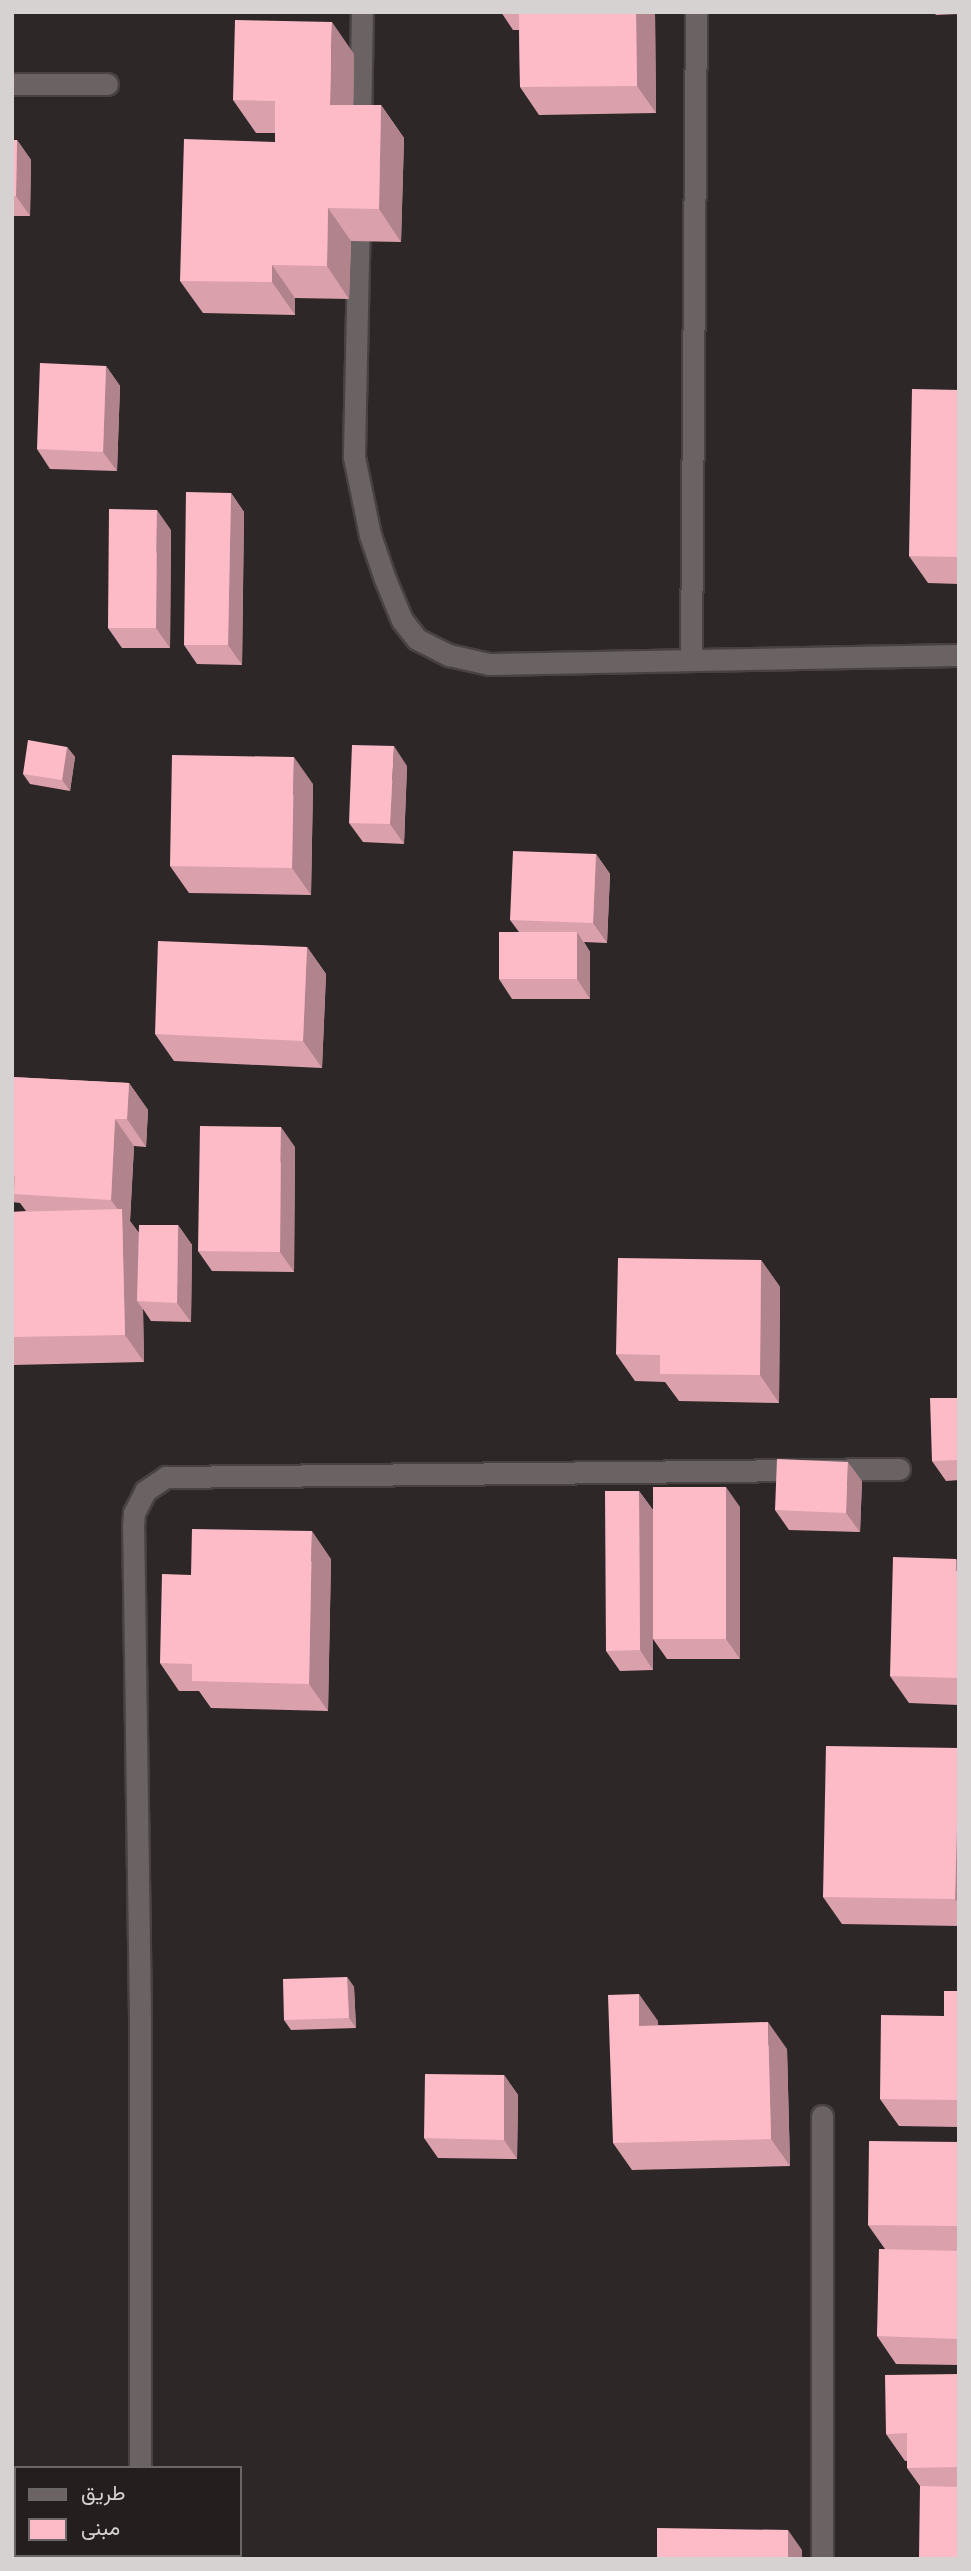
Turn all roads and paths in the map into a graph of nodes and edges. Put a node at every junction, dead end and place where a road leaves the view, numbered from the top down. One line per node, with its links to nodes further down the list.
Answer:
1 (362, 12): 5 (street)
2 (696, 12): 8 (street)
3 (12, 84): 4 (street)
4 (107, 84)
5 (360, 152)
6 (359, 194): 8 (street)
7 (959, 655): 8 (street)
8 (691, 658)
9 (899, 1469): 11 (street)
10 (822, 2116): 12 (street)
11 (140, 2466)
12 (822, 2559)

